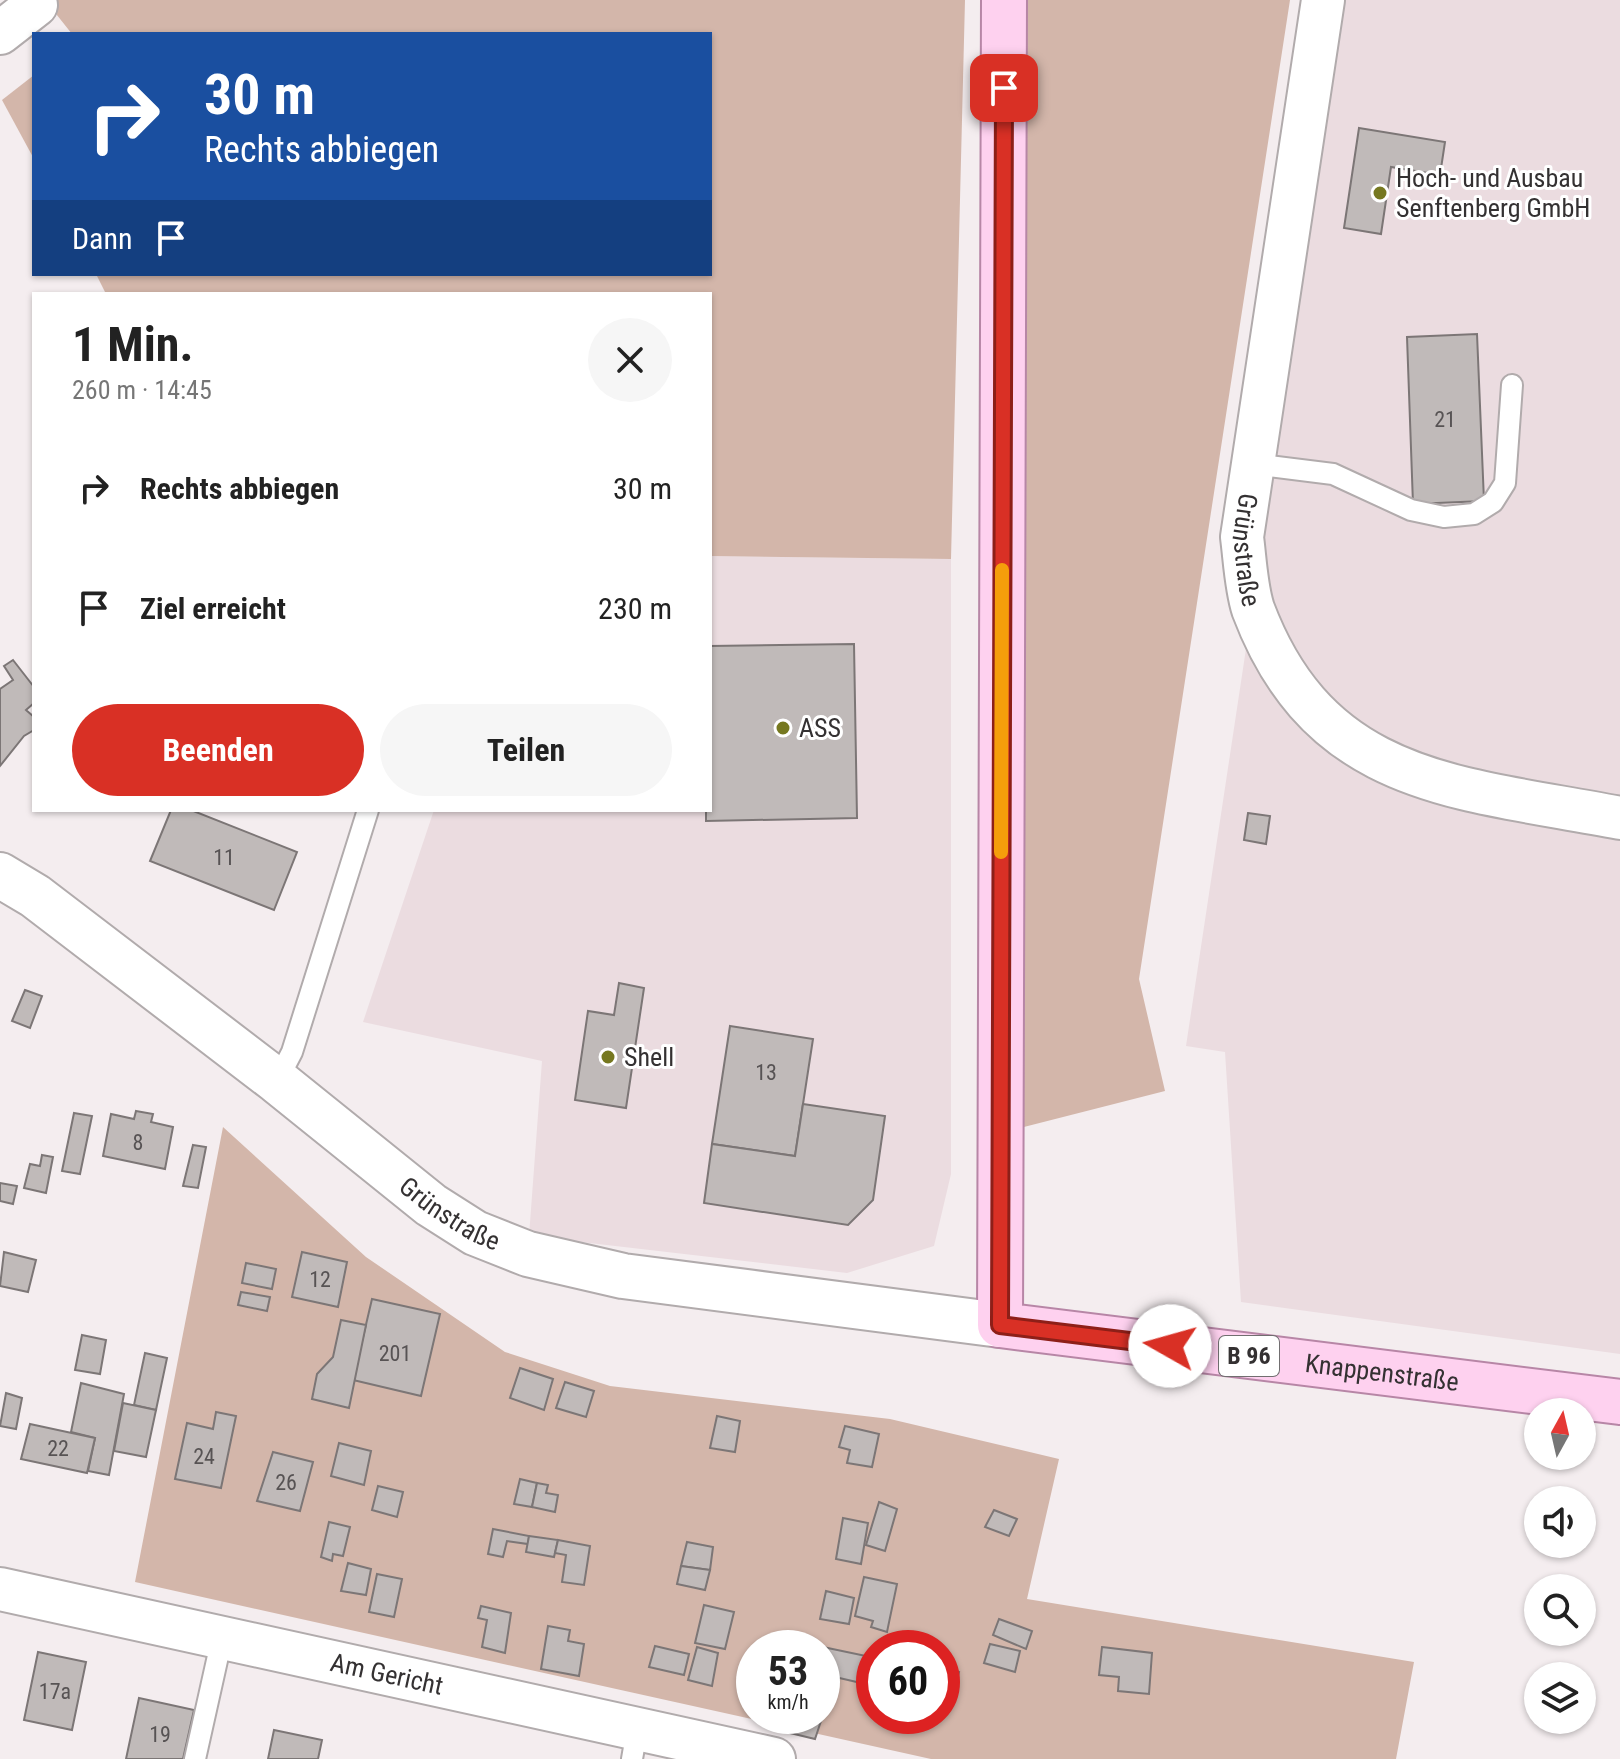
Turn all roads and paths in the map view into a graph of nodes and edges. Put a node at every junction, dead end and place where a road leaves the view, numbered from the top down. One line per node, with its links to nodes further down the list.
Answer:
1 (32, 0): 4 (street)
2 (1004, 0): 11 (main road)
3 (1323, 0): 6 (street, Grünstraße)
4 (0, 33)
5 (1512, 385): 6 (lane)
6 (1253, 464): 8 (street, Grünstraße)
7 (367, 812): 10 (lane)
8 (1620, 818)
9 (0, 875): 10 (main road, Grünstraße)
10 (277, 1081): 11 (main road, Grünstraße)
11 (1000, 1325): 12 (main road, Knappenstraße / B 96)
12 (1620, 1402)
13 (0, 1589): 14 (street, Am Gericht)
14 (222, 1638): 15 (street, Am Gericht); 16 (lane)
15 (634, 1744): 17 (street, Am Gericht)
16 (195, 1759)
17 (774, 1759)

